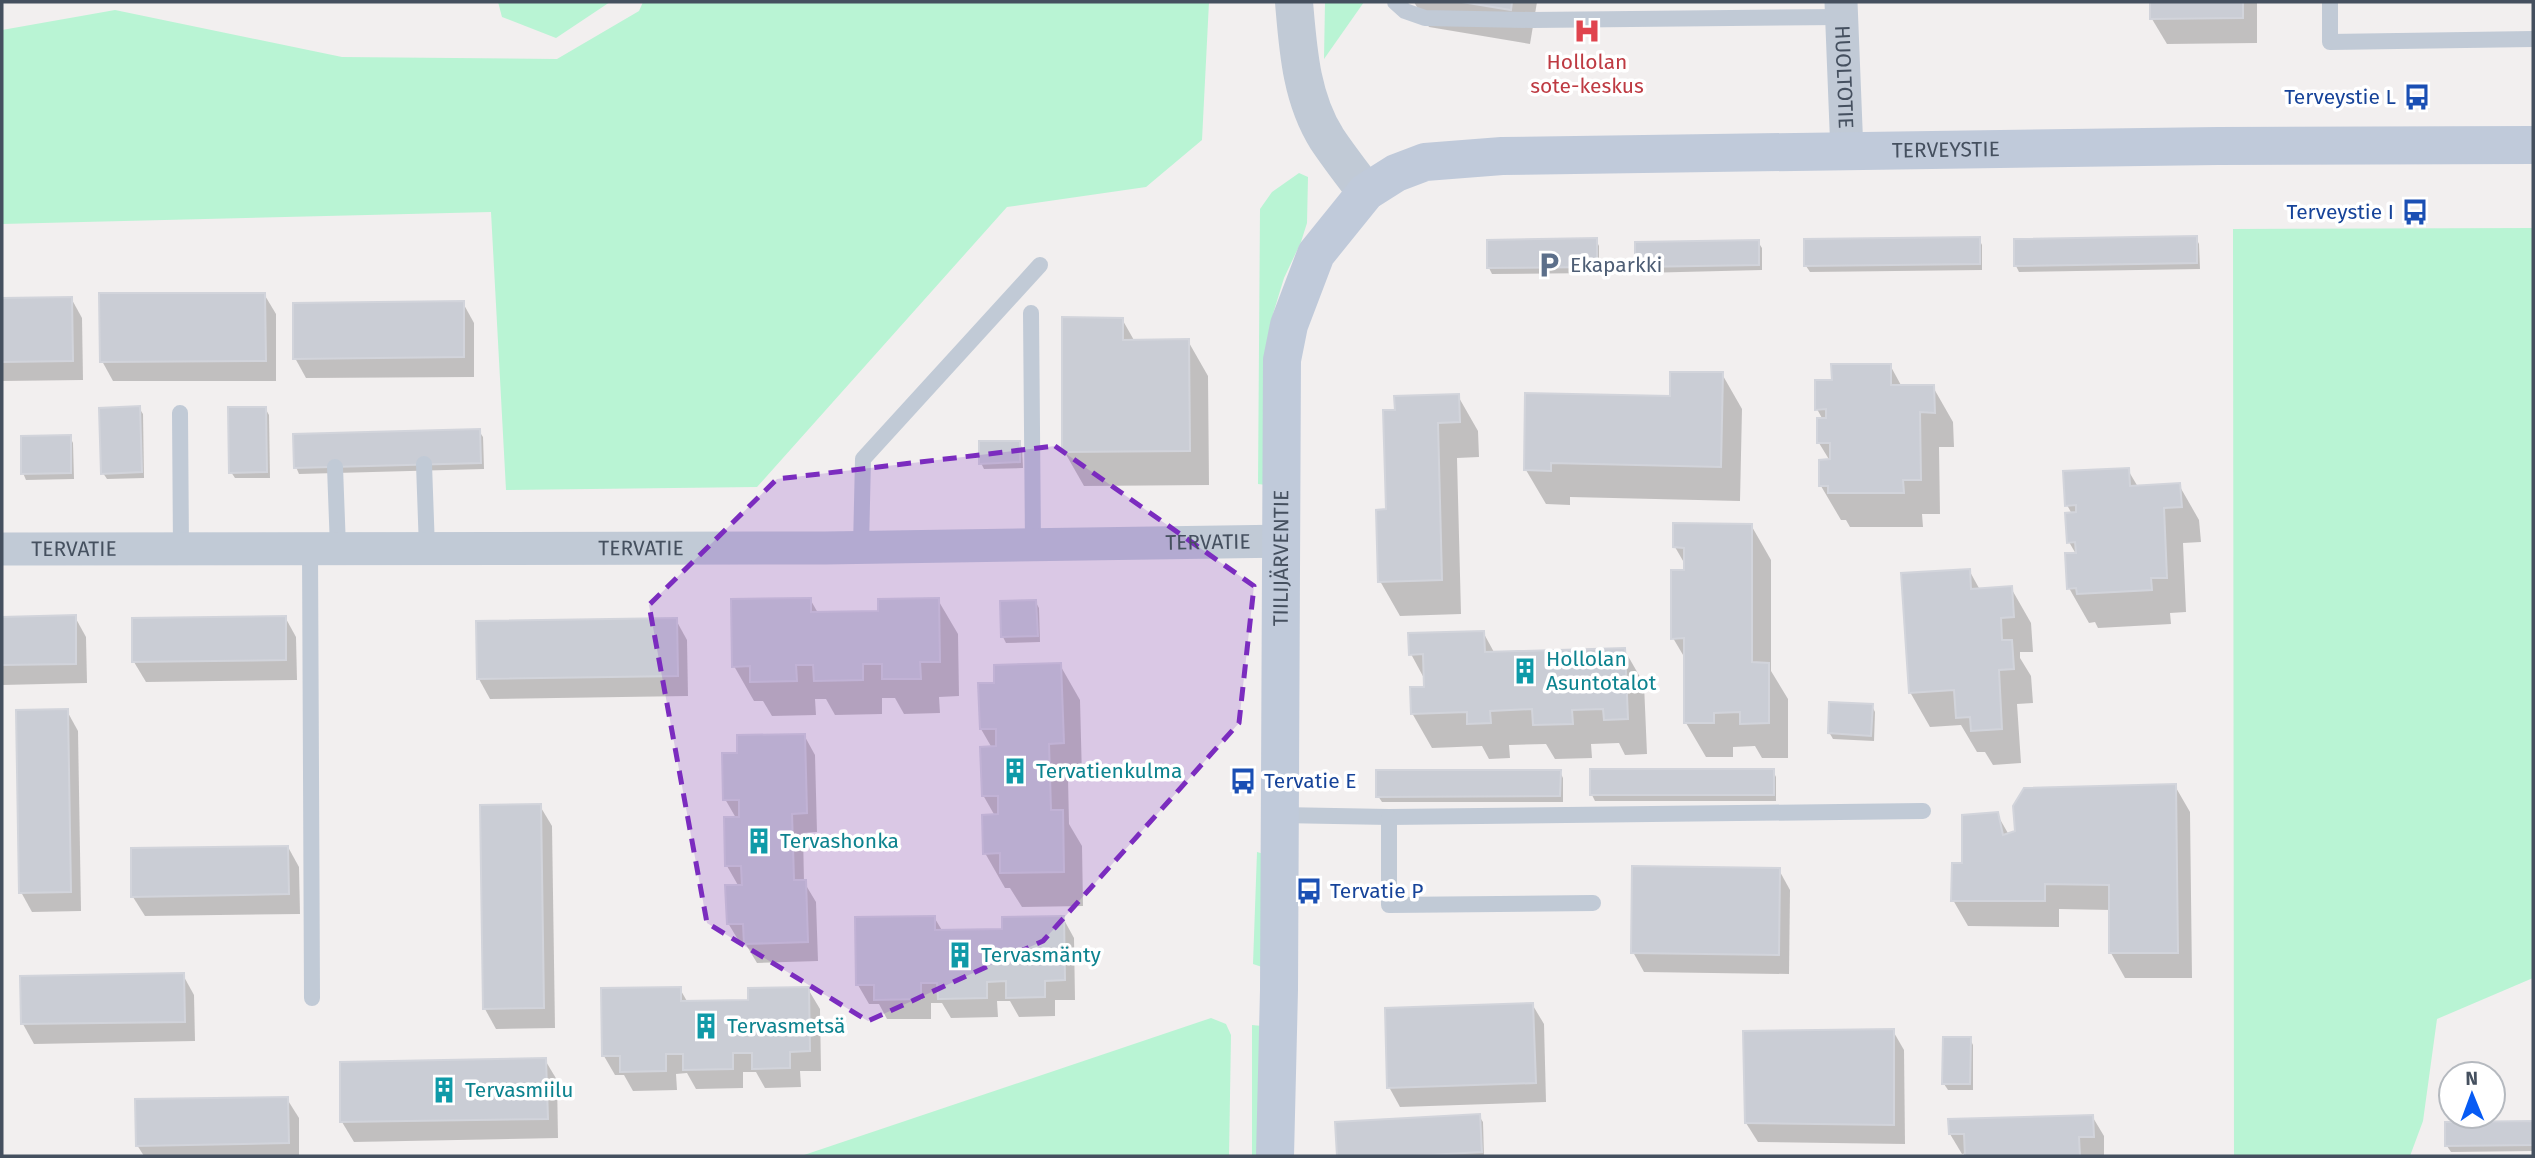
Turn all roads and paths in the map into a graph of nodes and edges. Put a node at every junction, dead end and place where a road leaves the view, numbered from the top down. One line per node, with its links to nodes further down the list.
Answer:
1 (1294, 2): 8 (street)
2 (1395, 2): 4 (lane)
3 (2330, 2): 5 (lane)
4 (1841, 10): 7 (street, HUOLTOTIE)
5 (2533, 39)
6 (2533, 145): 7 (main road, TERVEYSTIE)
7 (1847, 153): 8 (main road, TERVEYSTIE)
8 (1366, 192): 14 (main road, TIILIJÄRVENTIE)
9 (1040, 265): 16 (lane)
10 (1031, 313): 15 (lane)
11 (180, 413): 18 (lane)
12 (424, 464): 20 (lane)
13 (335, 467): 19 (lane)
14 (1281, 541): 15 (street, TERVATIE); 22 (main road, TIILIJÄRVENTIE)
15 (1034, 544): 16 (street, TERVATIE)
16 (861, 547): 20 (street, TERVATIE)
17 (2, 549): 18 (street, TERVATIE)
18 (181, 549): 19 (street, TERVATIE)
19 (324, 549): 20 (street, TERVATIE); 25 (lane)
20 (427, 549)
21 (1923, 811): 23 (lane)
22 (1280, 815): 23 (lane); 26 (main road, TIILIJÄRVENTIE)
23 (1389, 817): 24 (lane)
24 (1593, 903)
25 (312, 998)
26 (1275, 1156)

